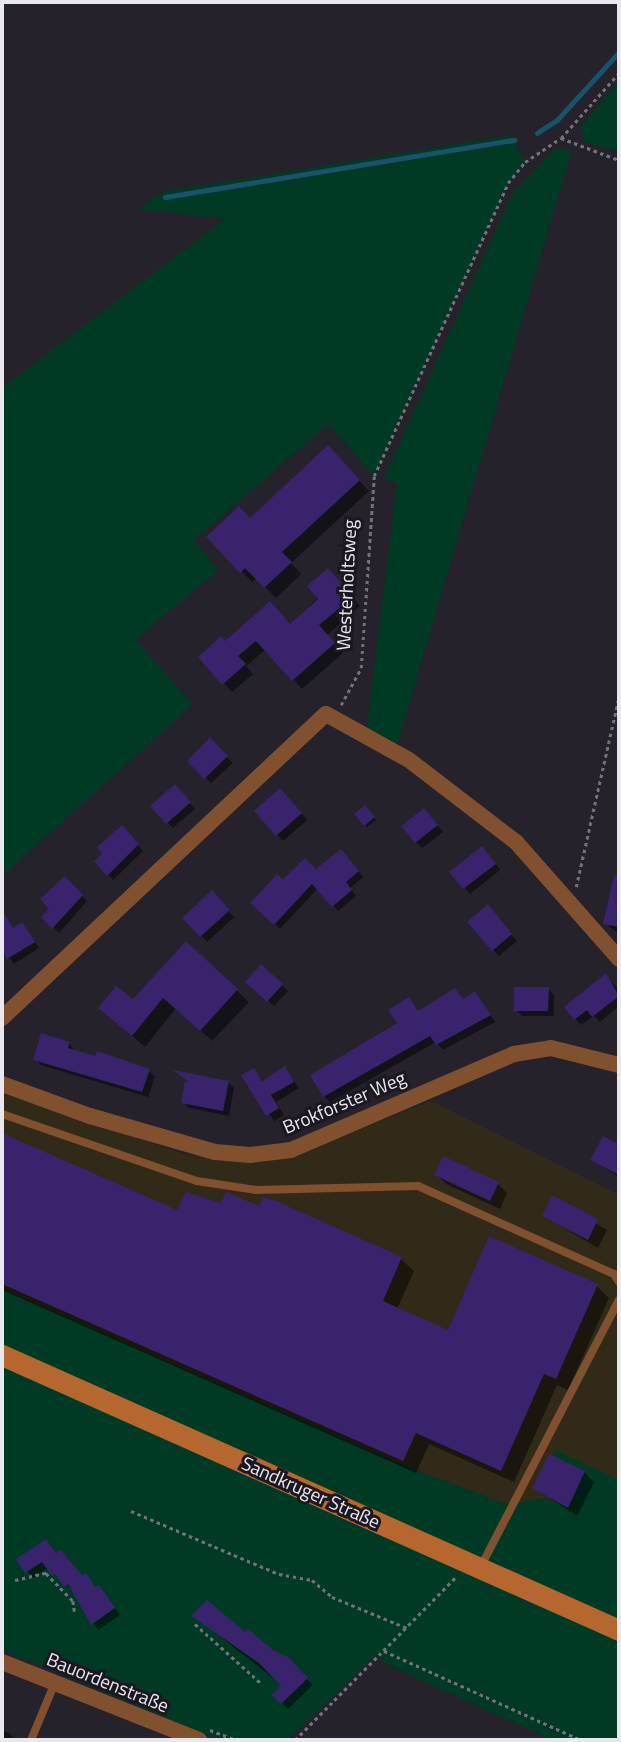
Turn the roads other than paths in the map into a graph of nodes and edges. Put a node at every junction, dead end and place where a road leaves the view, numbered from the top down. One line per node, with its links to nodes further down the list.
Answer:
1 (619, 959): 2 (street)
2 (2, 1018)
3 (619, 1065): 4 (street, Brokforster Weg)
4 (2, 1084)
5 (2, 1114): 6 (lane)
6 (619, 1282)
7 (619, 1300): 9 (lane)
8 (2, 1355): 9 (street, Sandkruger Straße)
9 (474, 1565): 10 (street, Sandkruger Straße)
10 (619, 1630)
11 (2, 1662): 12 (street, Bauordenstraße)
12 (54, 1685): 13 (lane); 14 (street, Bauordenstraße)
13 (31, 1740)
14 (199, 1740)

